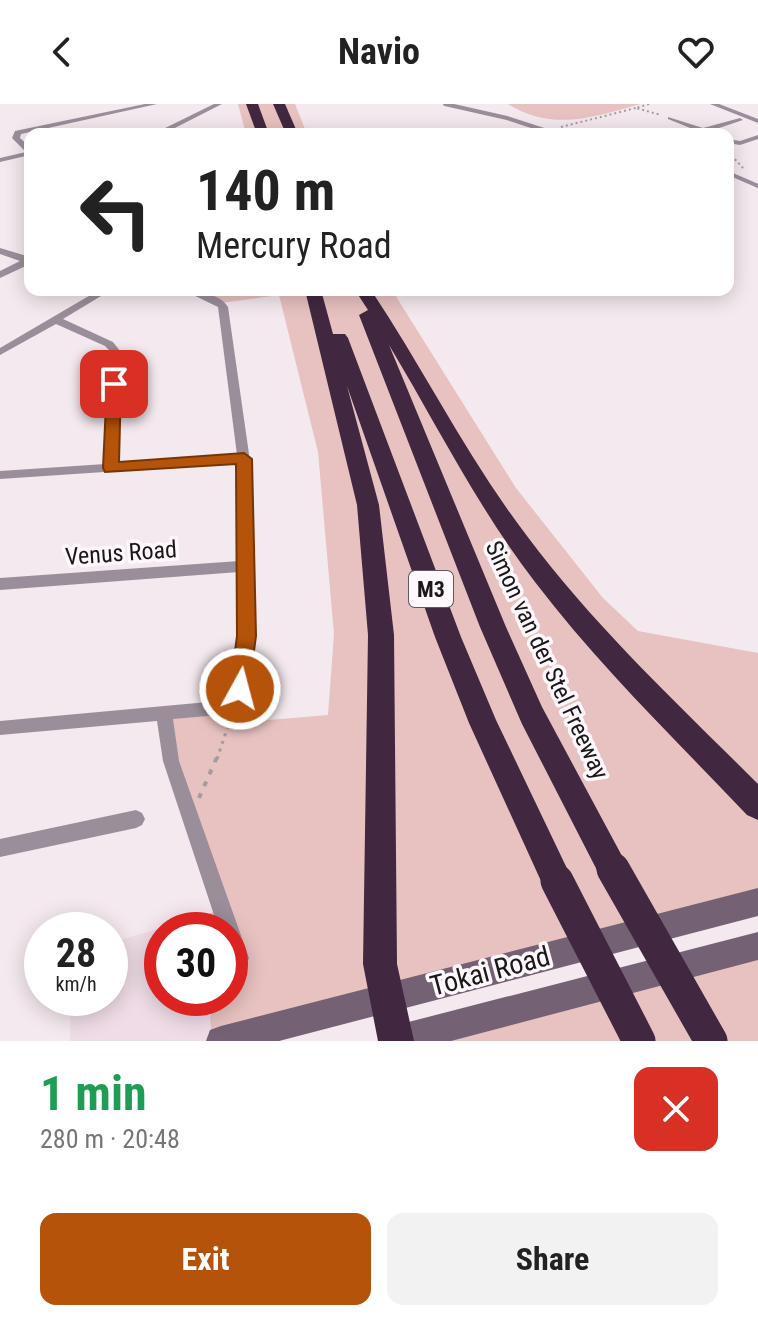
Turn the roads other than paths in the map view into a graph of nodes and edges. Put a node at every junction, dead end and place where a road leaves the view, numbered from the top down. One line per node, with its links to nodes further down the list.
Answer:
1 (154, 104): 10 (street)
2 (219, 104): 11 (street)
3 (252, 104): 12 (highway)
4 (279, 104): 13 (highway)
5 (445, 104): 14 (lane)
6 (713, 104): 9 (street)
7 (670, 118): 15 (street)
8 (740, 120): 16 (street)
9 (758, 121)
10 (37, 128)
11 (169, 128)
12 (261, 128)
13 (289, 128)
14 (538, 128)
15 (696, 128)
16 (718, 128)
17 (24, 131): 20 (street)
18 (758, 137): 19 (street)
19 (734, 142)
20 (24, 146)
21 (24, 154): 22 (street)
22 (0, 160)
23 (734, 175): 24 (lane)
24 (758, 186)
25 (0, 251): 26 (street)
26 (24, 259)
27 (24, 262): 28 (street)
28 (0, 275)
29 (96, 296): 35 (street)
30 (203, 296): 37 (street)
31 (315, 296): 50 (highway)
32 (323, 296): 53 (highway, M3, bridge)
33 (363, 296): 54 (highway, Simon van der Stel Freeway / M3, bridge)
34 (365, 296): 44 (highway)
35 (56, 320): 36 (street); 38 (street)
36 (0, 352)
37 (244, 459): 38 (street); 40 (street)
38 (111, 468): 39 (street)
39 (0, 475)
40 (246, 566): 41 (street, Venus Road); 42 (street)
41 (0, 584)
42 (164, 713): 43 (street); 48 (street)
43 (0, 728)
44 (758, 805)
45 (136, 819): 46 (street)
46 (0, 848)
47 (758, 902): 50 (main road, Tokai Road)
48 (222, 912)
49 (758, 946): 52 (main road, Tokai Road)
50 (385, 998): 51 (main road, Tokai Road); 52 (highway)
51 (221, 1041)
52 (395, 1041)
53 (639, 1041)
54 (711, 1041)

